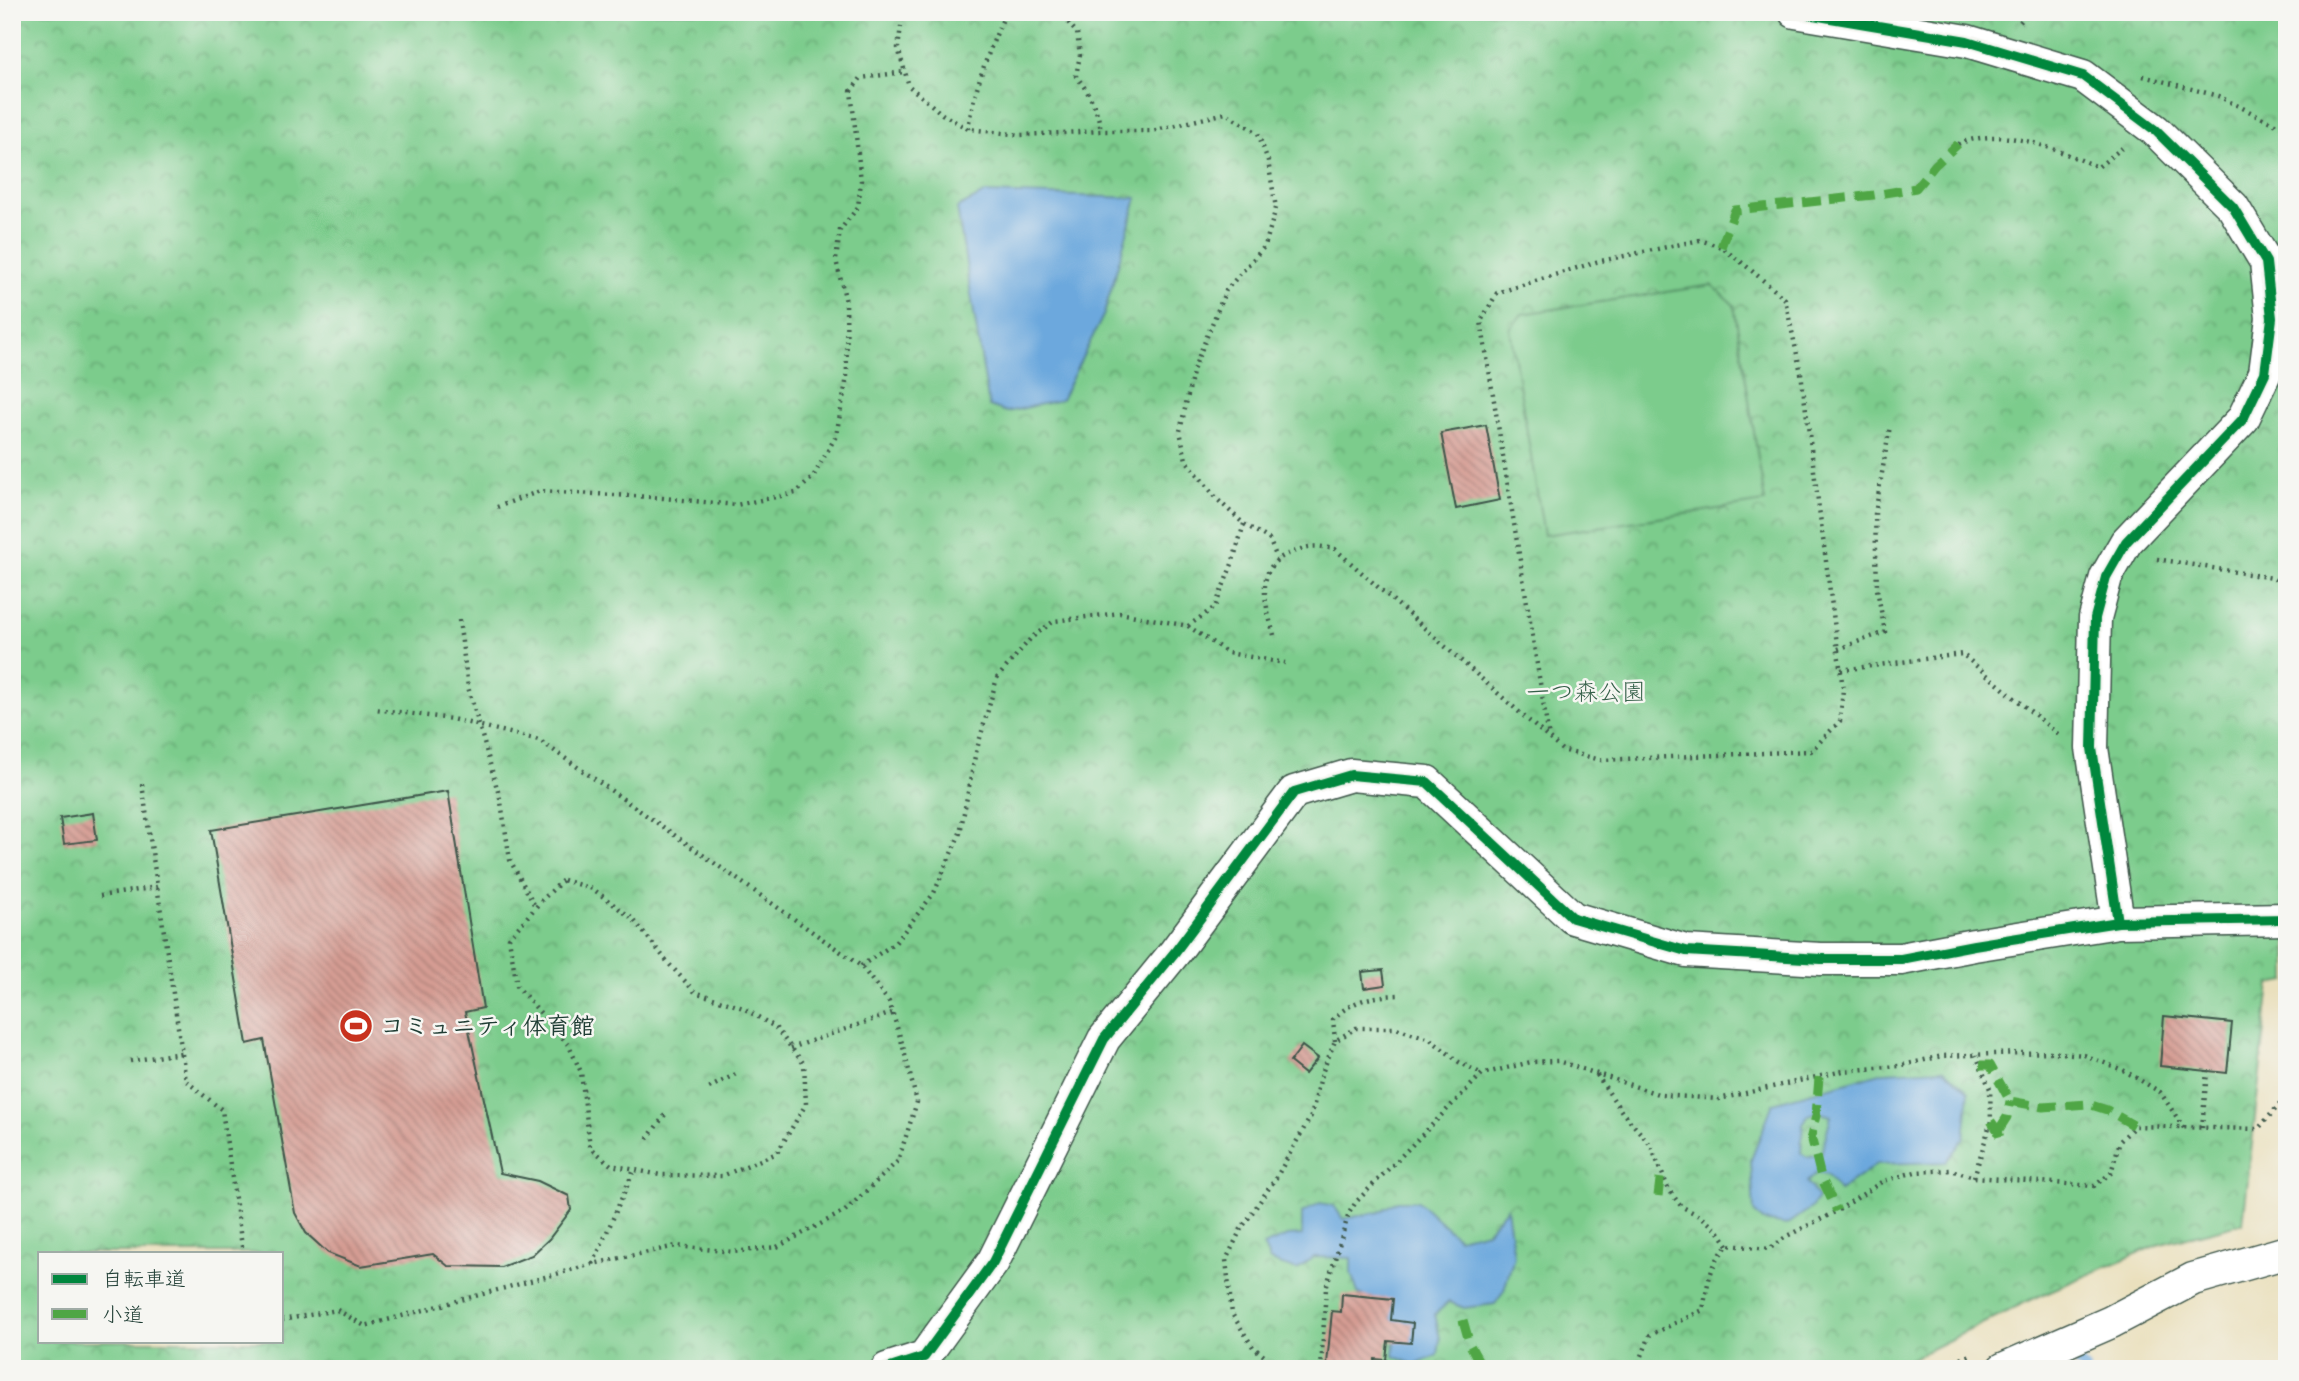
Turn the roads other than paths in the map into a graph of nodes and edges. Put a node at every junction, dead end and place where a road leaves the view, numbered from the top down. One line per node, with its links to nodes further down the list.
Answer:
1 (1795, 12): 3 (street)
2 (2287, 919): 3 (street)
3 (2118, 922): 5 (street)
4 (2287, 1252): 6 (street)
5 (887, 1369)
6 (2003, 1369)

